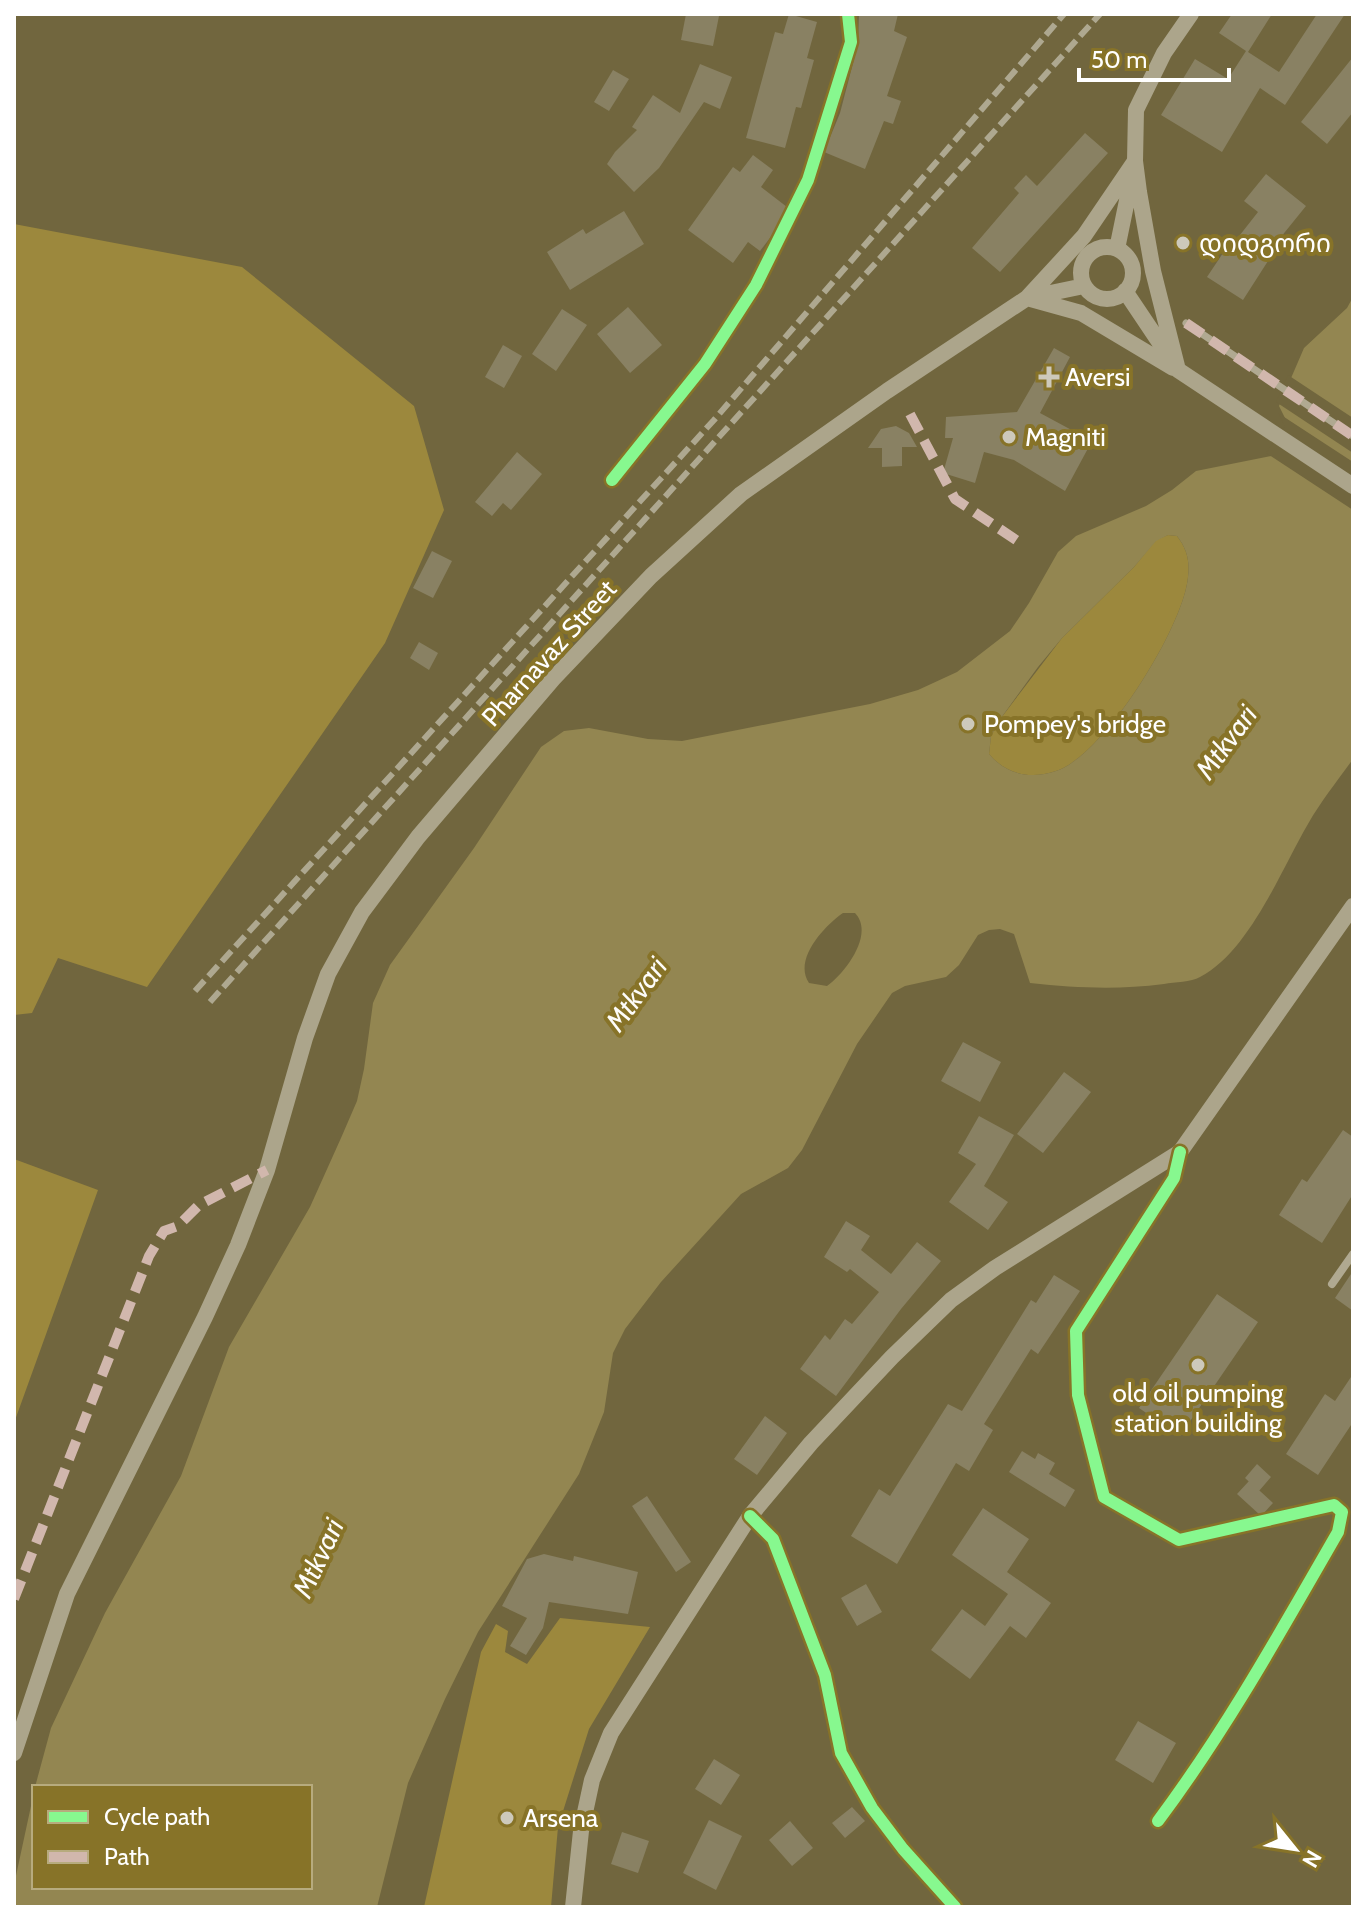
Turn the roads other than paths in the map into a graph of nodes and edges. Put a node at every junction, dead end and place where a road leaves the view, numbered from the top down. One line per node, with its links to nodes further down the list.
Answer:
1 (848, 14): 11 (street)
2 (1191, 14): 3 (main road)
3 (1135, 161): 4 (main road); 7 (main road); 9 (main road)
4 (1117, 249): 5 (main road); 6 (main road)
5 (1084, 286): 6 (main road); 7 (main road)
6 (1125, 291): 9 (main road)
7 (1027, 298): 9 (main road); 18 (main road, Pharnavaz Street)
8 (1186, 323): 10 (street)
9 (1178, 370): 12 (main road)
10 (1353, 436)
11 (612, 480)
12 (1353, 486)
13 (1353, 906): 14 (main road)
14 (1180, 1152): 17 (main road); 19 (street)
15 (1353, 1254): 16 (street)
16 (1332, 1284)
17 (750, 1516): 20 (main road); 21 (street)
18 (14, 1753)
19 (1158, 1821)
20 (573, 1907)
21 (955, 1907)

